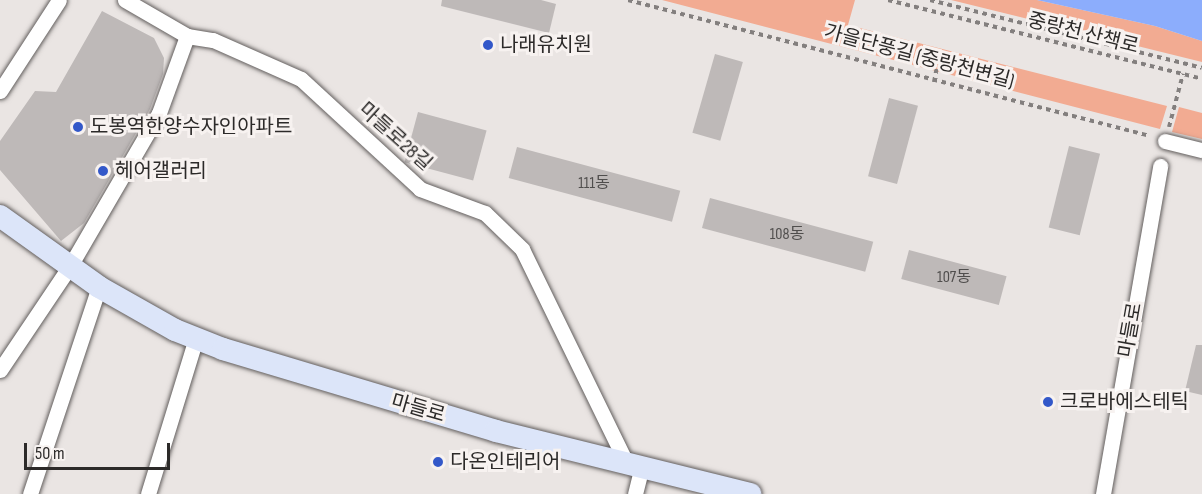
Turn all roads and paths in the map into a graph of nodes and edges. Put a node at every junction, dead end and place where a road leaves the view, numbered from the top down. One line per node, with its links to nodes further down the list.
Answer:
1 (59, 0): 12 (street)
2 (125, 0): 6 (street, 마들로28길)
3 (628, 0): 11 (path, 가을단풍길 (중랑천변길))
4 (888, 0): 9 (path, 중랑천 산책로)
5 (930, 0): 8 (path)
6 (187, 36): 18 (street); 22 (street, 마들로28길)
7 (940, 52): 11 (path)
8 (1202, 68)
9 (1183, 74): 10 (path, 중랑천 산책로); 13 (path)
10 (1202, 79)
11 (934, 82): 14 (path, 가을단풍길 (중랑천변길))
12 (0, 91)
13 (1174, 106)
14 (1165, 141): 15 (street)
15 (1202, 150)
16 (1160, 166): 27 (street, 마들로)
17 (0, 216): 18 (street, 마들로)
18 (70, 266): 19 (street, 마들로); 21 (street)
19 (99, 287): 20 (street, 마들로); 23 (street)
20 (196, 338): 22 (street, 마들로); 24 (street)
21 (0, 370)
22 (634, 464): 25 (street); 26 (street, 마들로)
23 (30, 494)
24 (148, 494)
25 (635, 494)
26 (750, 494)
27 (1103, 494)

